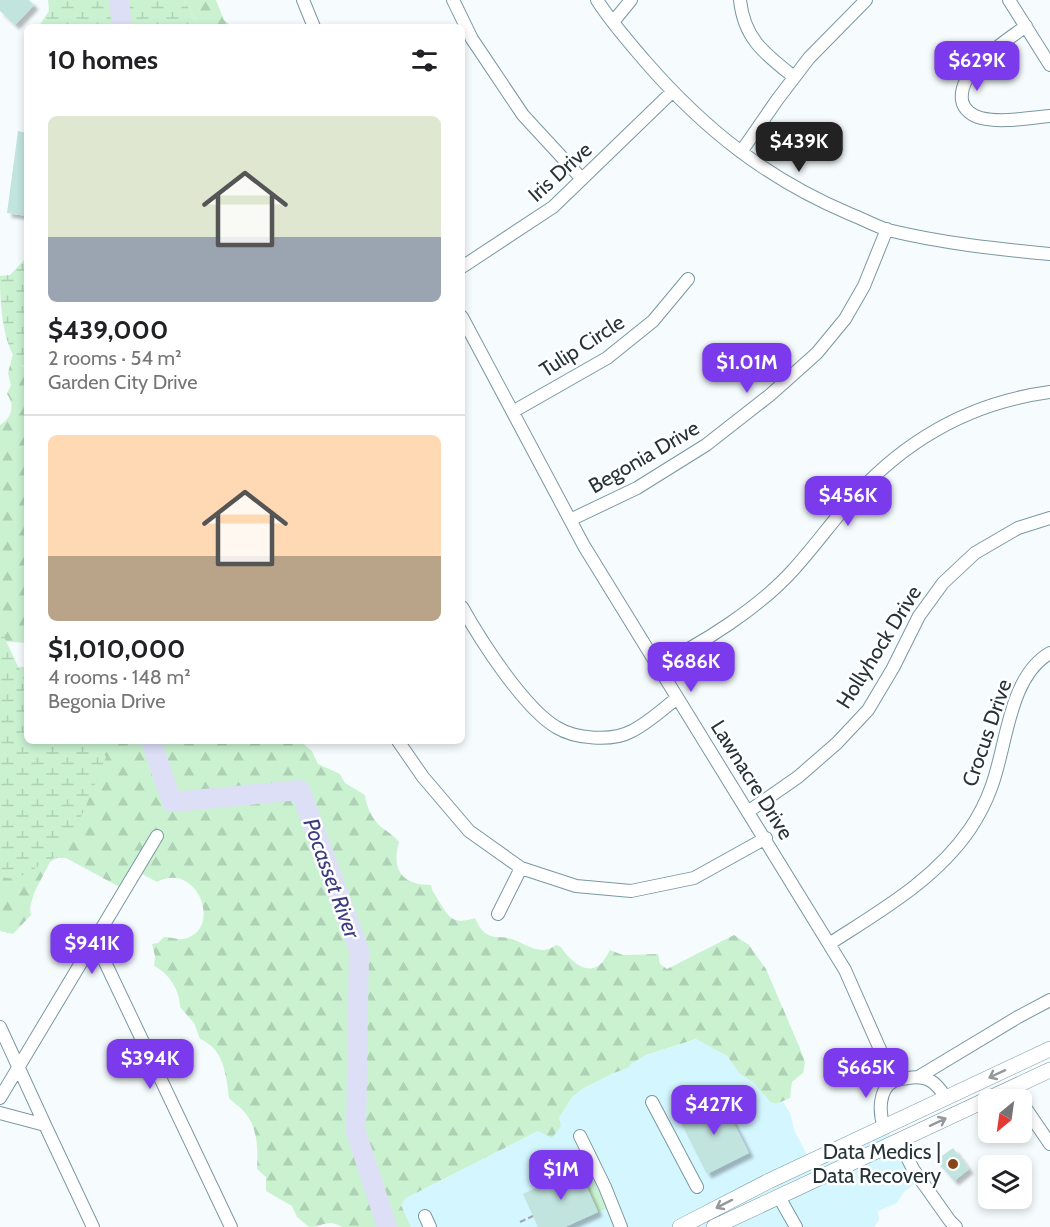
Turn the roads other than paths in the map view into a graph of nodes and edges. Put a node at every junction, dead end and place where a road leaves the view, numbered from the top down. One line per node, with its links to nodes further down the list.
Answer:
1 (303, 0): 9 (street)
2 (453, 0): 10 (street)
3 (597, 0): 8 (street)
4 (631, 0): 8 (street)
5 (740, 0): 14 (street)
6 (865, 0): 14 (street)
7 (1009, 0): 12 (street)
8 (613, 22): 15 (street)
9 (313, 24)
10 (465, 24)
11 (465, 25): 18 (street)
12 (1026, 26): 13 (street); 16 (street)
13 (1050, 65)
14 (794, 77): 17 (street)
15 (672, 92): 17 (street); 18 (street, Iris Drive)
16 (1050, 116)
17 (741, 152): 19 (street)
18 (582, 179): 21 (street, Iris Drive)
19 (886, 229): 20 (street); 27 (street, Begonia Drive)
20 (1050, 254)
21 (465, 265)
22 (688, 279): 25 (street, Tulip Circle)
23 (465, 322): 25 (street, Lawnacre Drive)
24 (1050, 392): 30 (street)
25 (514, 411): 27 (street, Lawnacre Drive)
26 (1050, 518): 33 (street, Hollyhock Drive)
27 (570, 520): 30 (street, Lawnacre Drive)
28 (465, 613): 31 (street)
29 (1050, 653): 39 (street, Crocus Drive)
30 (656, 665): 31 (street, Lawnacre Drive)
31 (677, 698): 33 (street, Lawnacre Drive)
32 (400, 744): 36 (street)
33 (749, 811): 35 (street, Lawnacre Drive)
34 (157, 836): 38 (street)
35 (766, 838): 36 (street); 39 (street, Lawnacre Drive)
36 (521, 868): 37 (street)
37 (498, 914)
38 (95, 941): 43 (street); 62 (street)
39 (829, 944): 46 (street, Lawnacre Drive)
40 (1050, 1000): 45 (street)
41 (0, 1027): 43 (street)
42 (1050, 1049): 49 (main road, one-way to 49)
43 (18, 1068): 48 (street); 54 (street)
44 (1050, 1070): 47 (main road)
45 (920, 1076): 46 (street); 49 (street)
46 (894, 1081): 55 (street)
47 (1027, 1089)
48 (0, 1098)
49 (946, 1098): 55 (main road)
50 (652, 1102): 59 (street)
51 (978, 1112): 57 (main road, one-way to 51)
52 (0, 1113): 54 (street)
53 (1032, 1118): 58 (street)
54 (45, 1125): 61 (street)
55 (884, 1127): 64 (main road, one-way to 64)
56 (580, 1136): 63 (street)
57 (898, 1141): 60 (main road); 67 (street)
58 (1050, 1144)
59 (697, 1187)
60 (779, 1197): 65 (main road); 66 (street)
61 (93, 1227)
62 (231, 1227)
63 (621, 1227)
64 (680, 1227)
65 (714, 1227)
66 (796, 1227)
67 (956, 1227)

